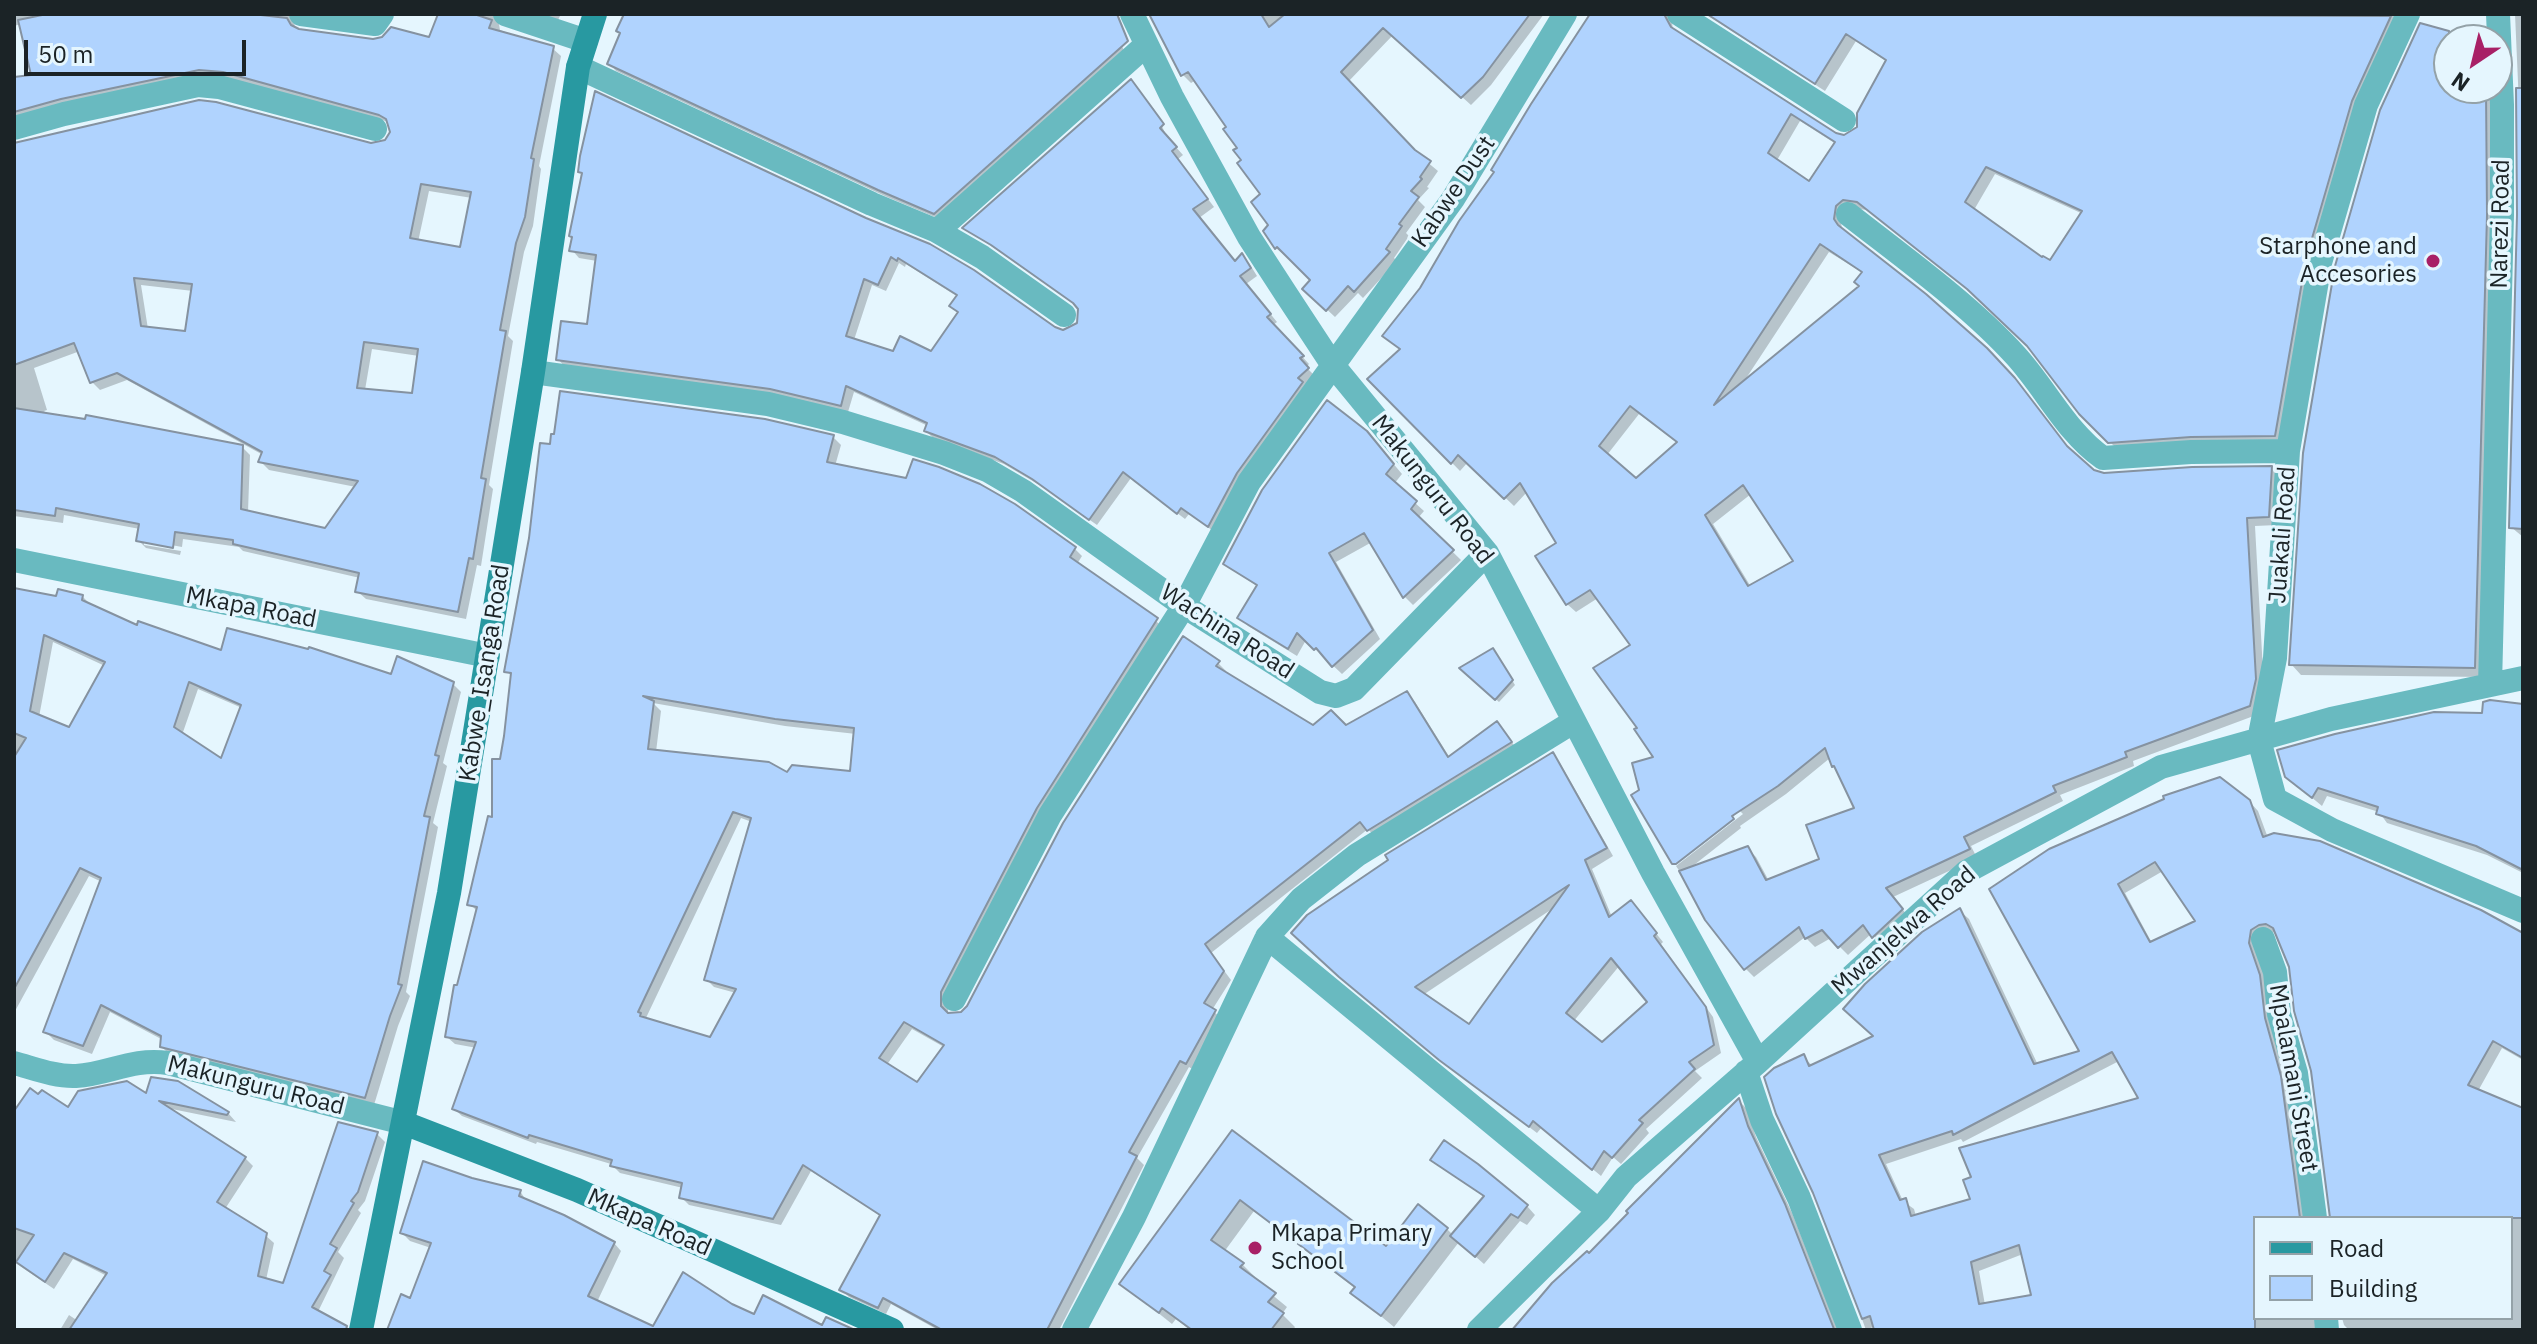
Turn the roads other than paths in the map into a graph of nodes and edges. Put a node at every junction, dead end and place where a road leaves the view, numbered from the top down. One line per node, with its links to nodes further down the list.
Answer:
1 (301, 14): 2 (street)
2 (382, 14)
3 (505, 14): 10 (street)
4 (595, 14): 10 (street, Kabwe_Isanga Road)
5 (1132, 14): 11 (street, Makunguru Road)
6 (1565, 14): 19 (street, Kabwe Dust)
7 (1679, 14): 13 (street)
8 (2408, 14): 21 (street, Juakali Road)
9 (2498, 14): 27 (street, Narezi Road)
10 (586, 41): 12 (street, Kabwe_Isanga Road)
11 (1146, 45): 17 (street); 19 (street, Makunguru Road)
12 (578, 67): 17 (street); 20 (street, Kabwe_Isanga Road)
13 (1844, 120)
14 (14, 128): 15 (street)
15 (375, 129)
16 (1848, 214): 21 (street)
17 (937, 231): 18 (street)
18 (1064, 315)
19 (1332, 364): 22 (street, Makunguru Road); 24 (street, Kabwe Dust)
20 (533, 372): 24 (street, Wachina Road); 25 (street, Kabwe_Isanga Road)
21 (2288, 451): 29 (street, Juakali Road)
22 (1487, 553): 24 (street, Wachina Road); 28 (street, Makunguru Road)
23 (14, 560): 25 (street, Mkapa Road)
24 (1184, 606): 33 (street, Kabwe Dust)
25 (488, 656): 36 (street, Kabwe_Isanga Road)
26 (2523, 678): 27 (street, Mwanjelwa Road)
27 (2490, 685): 29 (street, Mwanjelwa Road)
28 (1573, 722): 31 (street); 35 (street, Makunguru Road)
29 (2259, 740): 30 (street, Juakali Road); 35 (street, Mwanjelwa Road)
30 (2523, 911)
31 (1267, 937): 37 (street); 41 (street)
32 (2263, 939): 38 (street, Mpalamani Street)
33 (954, 999)
34 (14, 1063): 36 (street, Makunguru Road)
35 (1752, 1067): 37 (street, Mwanjelwa Road); 43 (street, Makunguru Road)
36 (404, 1123): 39 (street, Kabwe_Isanga Road); 40 (street, Mkapa Road)
37 (1599, 1211): 42 (street, Mwanjelwa Road)
38 (2315, 1216)
39 (361, 1330)
40 (892, 1330)
41 (1074, 1330)
42 (1479, 1330)
43 (1850, 1330)

